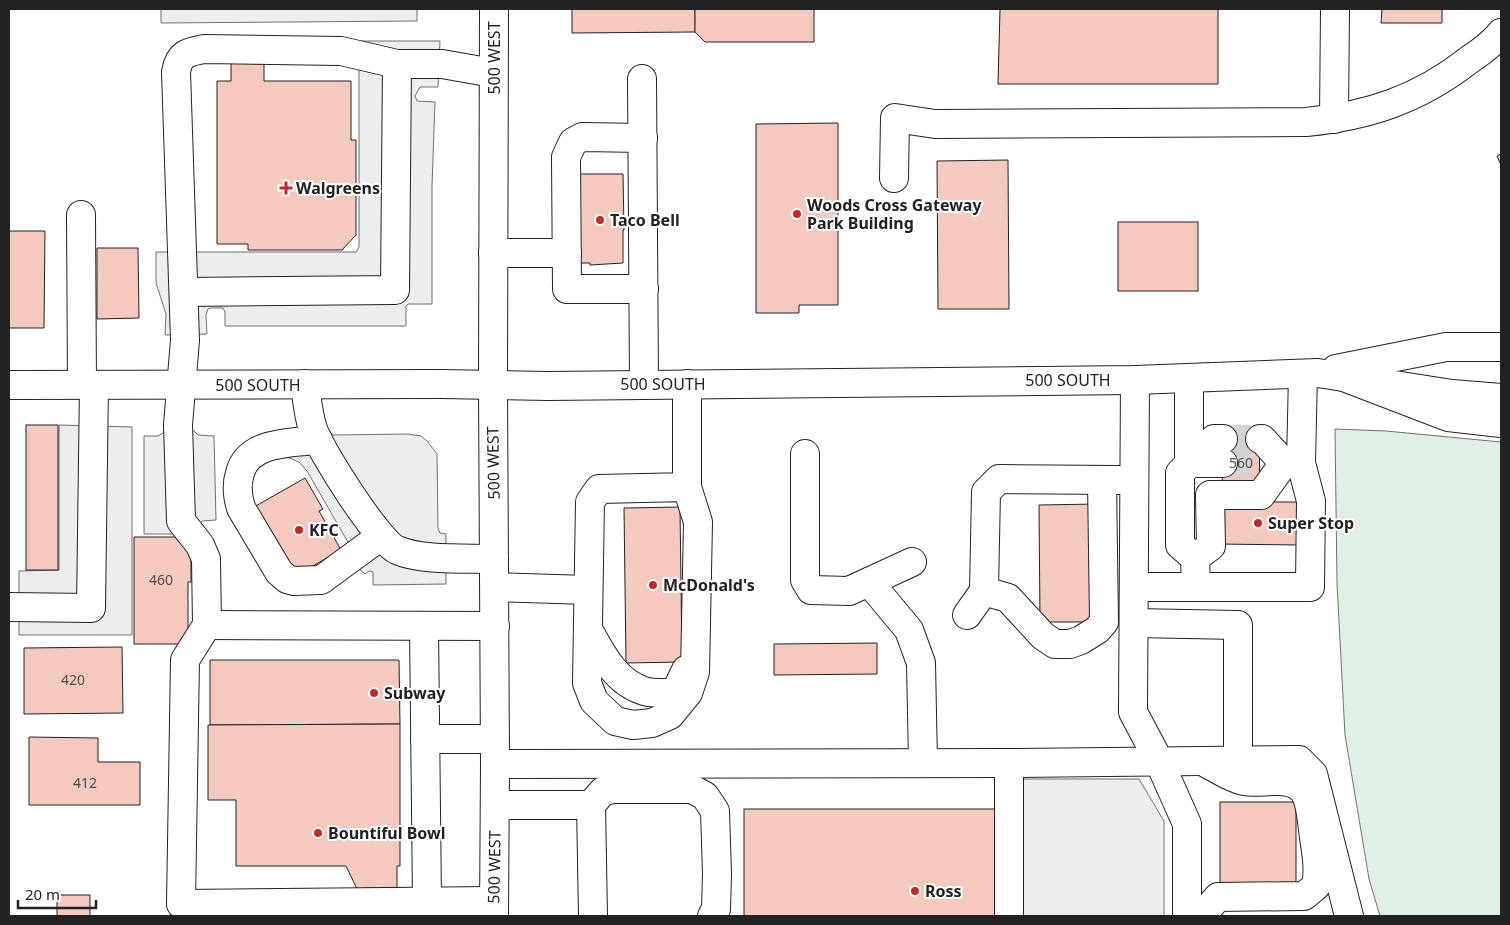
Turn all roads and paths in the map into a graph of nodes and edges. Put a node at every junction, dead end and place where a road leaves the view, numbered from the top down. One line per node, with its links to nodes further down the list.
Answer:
1 (494, 9): 5 (main road, 500 WEST)
2 (1335, 9): 7 (main road)
3 (1501, 33): 7 (main road)
4 (397, 64): 5 (main road); 14 (main road); 14 (main road)
5 (494, 73): 11 (main road, 500 WEST)
6 (642, 79): 8 (main road)
7 (1334, 119): 9 (main road)
8 (643, 138): 12 (main road); 13 (main road)
9 (894, 178)
10 (80, 215): 23 (main road)
11 (493, 253): 12 (main road); 25 (main road, 500 WEST)
12 (567, 253): 13 (main road)
13 (644, 289): 20 (main road)
14 (184, 292): 24 (main road)
15 (1501, 347): 16 (main road, 500 SOUTH)
16 (1321, 374): 17 (main road, 500 SOUTH); 26 (main road, 500 SOUTH); 27 (main road); 31 (main road)
17 (1189, 379): 18 (main road, 500 SOUTH); 32 (main road)
18 (1135, 380): 21 (main road, 500 SOUTH); 34 (main road)
19 (305, 384): 24 (main road, 500 SOUTH); 25 (main road, 500 SOUTH); 28 (main road)
20 (644, 384): 21 (main road, 500 SOUTH); 25 (main road, 500 SOUTH)
21 (686, 384): 35 (main road)
22 (9, 385): 23 (main road, 500 SOUTH)
23 (88, 385): 24 (main road, 500 SOUTH); 47 (main road)
24 (182, 385): 50 (main road)
25 (493, 385): 38 (main road, 500 WEST)
26 (1501, 398)
27 (1501, 423)
28 (318, 440): 36 (main road); 36 (main road)
29 (1223, 451): 32 (main road)
30 (805, 454): 41 (main road)
31 (1276, 457): 37 (main road); 43 (main road)
32 (1189, 464): 37 (main road)
33 (1102, 480): 34 (main road); 46 (main road); 46 (main road)
34 (1134, 480): 44 (main road)
35 (687, 487): 40 (main road); 45 (main road)
36 (381, 536): 38 (main road)
37 (1195, 558): 43 (main road)
38 (494, 559): 42 (main road, 500 WEST)
39 (912, 562): 41 (main road)
40 (697, 568): 53 (main road); 53 (main road)
41 (869, 582): 59 (main road)
42 (495, 586): 45 (main road); 51 (main road, 500 WEST)
43 (1196, 586): 44 (main road)
44 (1134, 587): 49 (main road)
45 (588, 590): 53 (main road)
46 (984, 591): 48 (main road)
47 (9, 607)
48 (967, 615)
49 (1134, 623): 56 (main road); 57 (main road)
50 (207, 625): 52 (main road); 65 (main road)
51 (495, 626): 52 (main road); 55 (main road, 500 WEST)
52 (424, 627): 54 (main road)
53 (588, 629)
54 (425, 739): 55 (main road); 63 (main road)
55 (495, 751): 59 (main road); 61 (main road, 500 WEST)
56 (1238, 760): 58 (main road); 71 (main road)
57 (1158, 761): 58 (main road); 60 (main road); 69 (main road)
58 (1202, 761): 70 (main road)
59 (922, 763): 60 (main road)
60 (1009, 763): 68 (main road)
61 (495, 805): 62 (main road); 64 (main road, 500 WEST)
62 (592, 805): 66 (main road); 67 (main road)
63 (427, 902): 64 (main road); 65 (main road)
64 (494, 909)
65 (192, 910)
66 (593, 916)
67 (712, 916)
68 (1009, 916)
69 (1187, 916)
70 (1201, 916)
71 (1349, 916)

